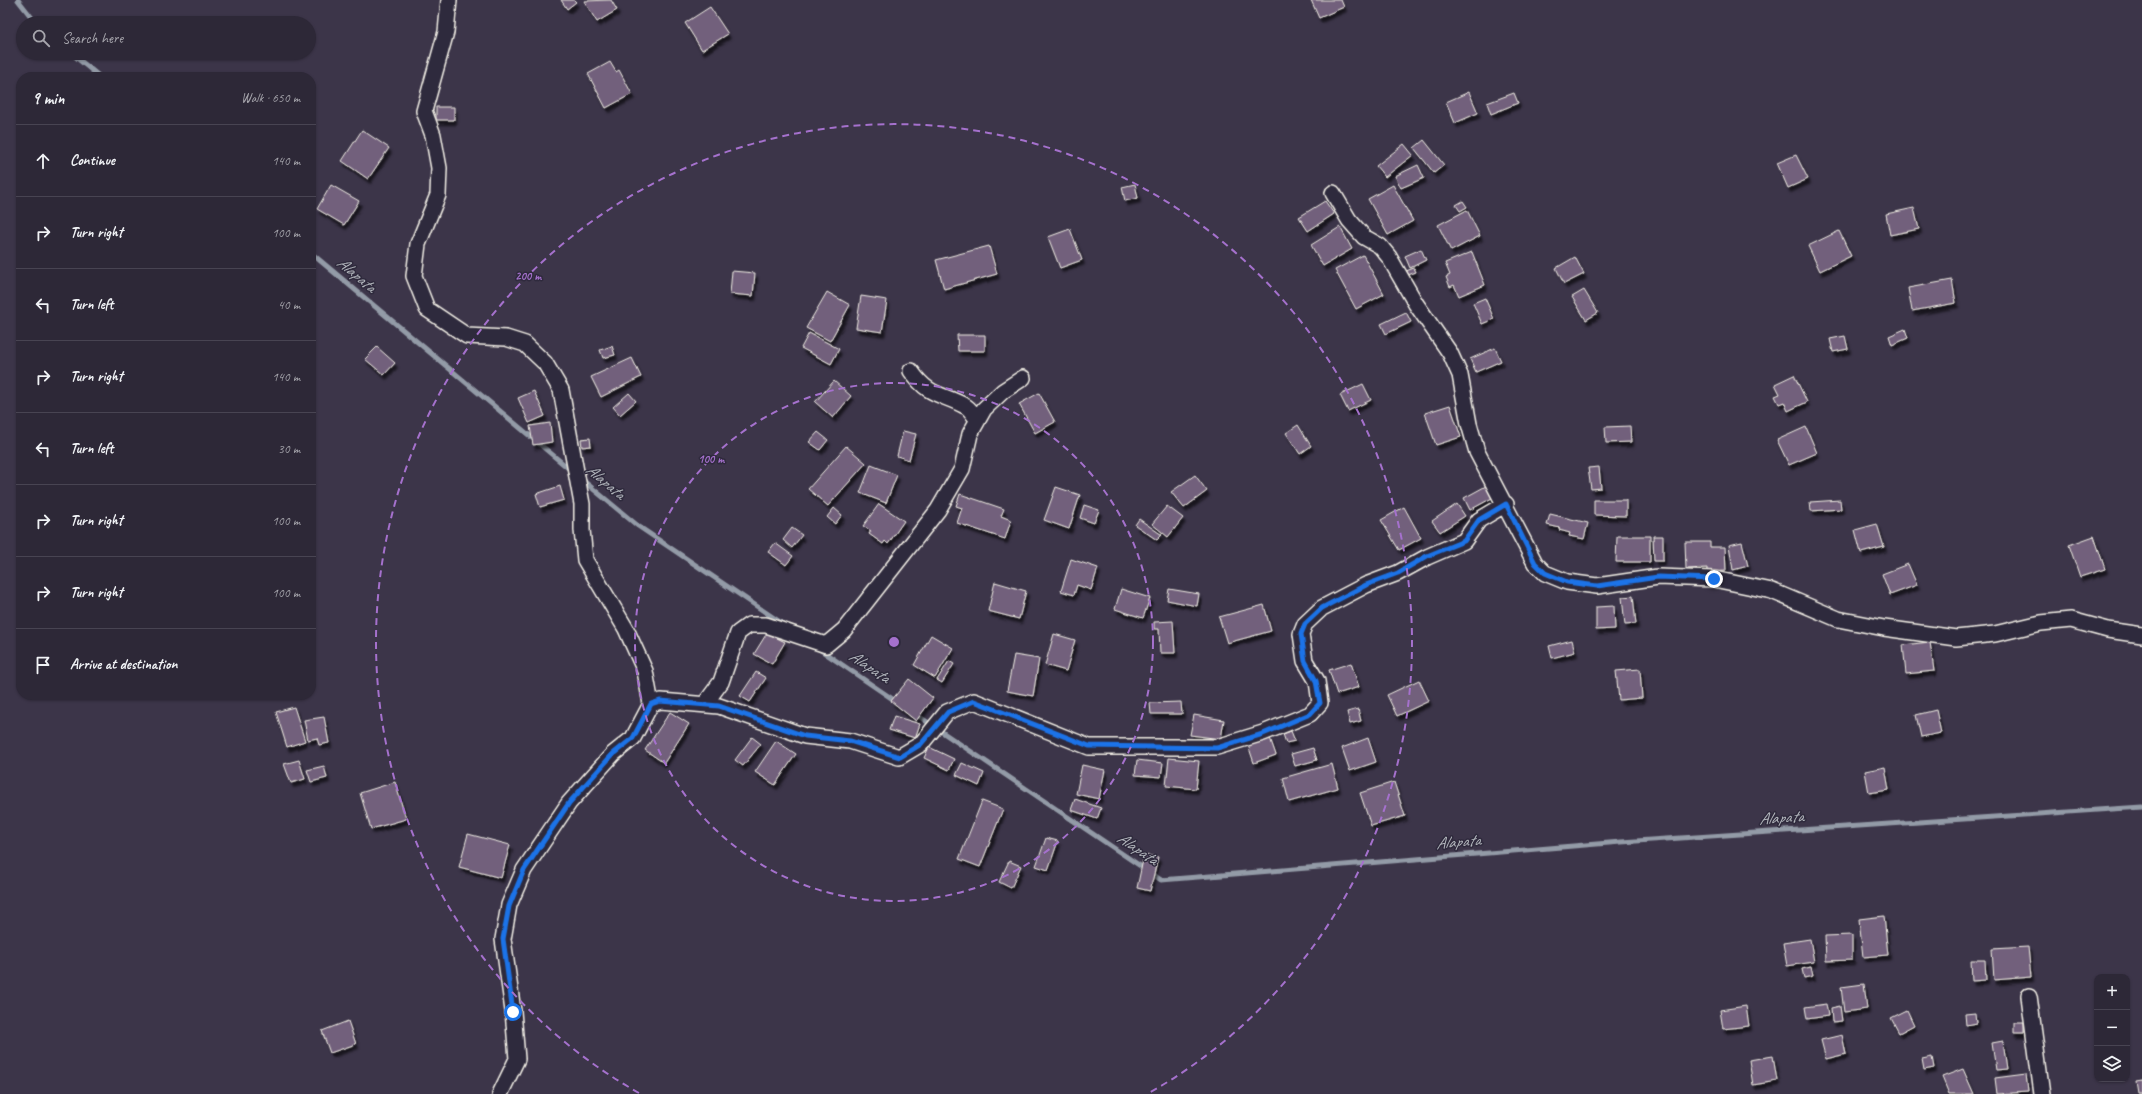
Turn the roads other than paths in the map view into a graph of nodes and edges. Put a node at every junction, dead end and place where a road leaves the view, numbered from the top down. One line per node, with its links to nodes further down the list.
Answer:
1 (449, 0): 8 (street)
2 (1333, 193): 6 (street)
3 (911, 371): 5 (street)
4 (1023, 378): 5 (street)
5 (978, 420): 9 (street)
6 (1506, 504): 7 (street); 9 (street)
7 (2142, 635)
8 (651, 704): 9 (street); 11 (street)
9 (704, 705)
10 (2029, 996): 12 (street)
11 (500, 1094)
12 (2042, 1094)

